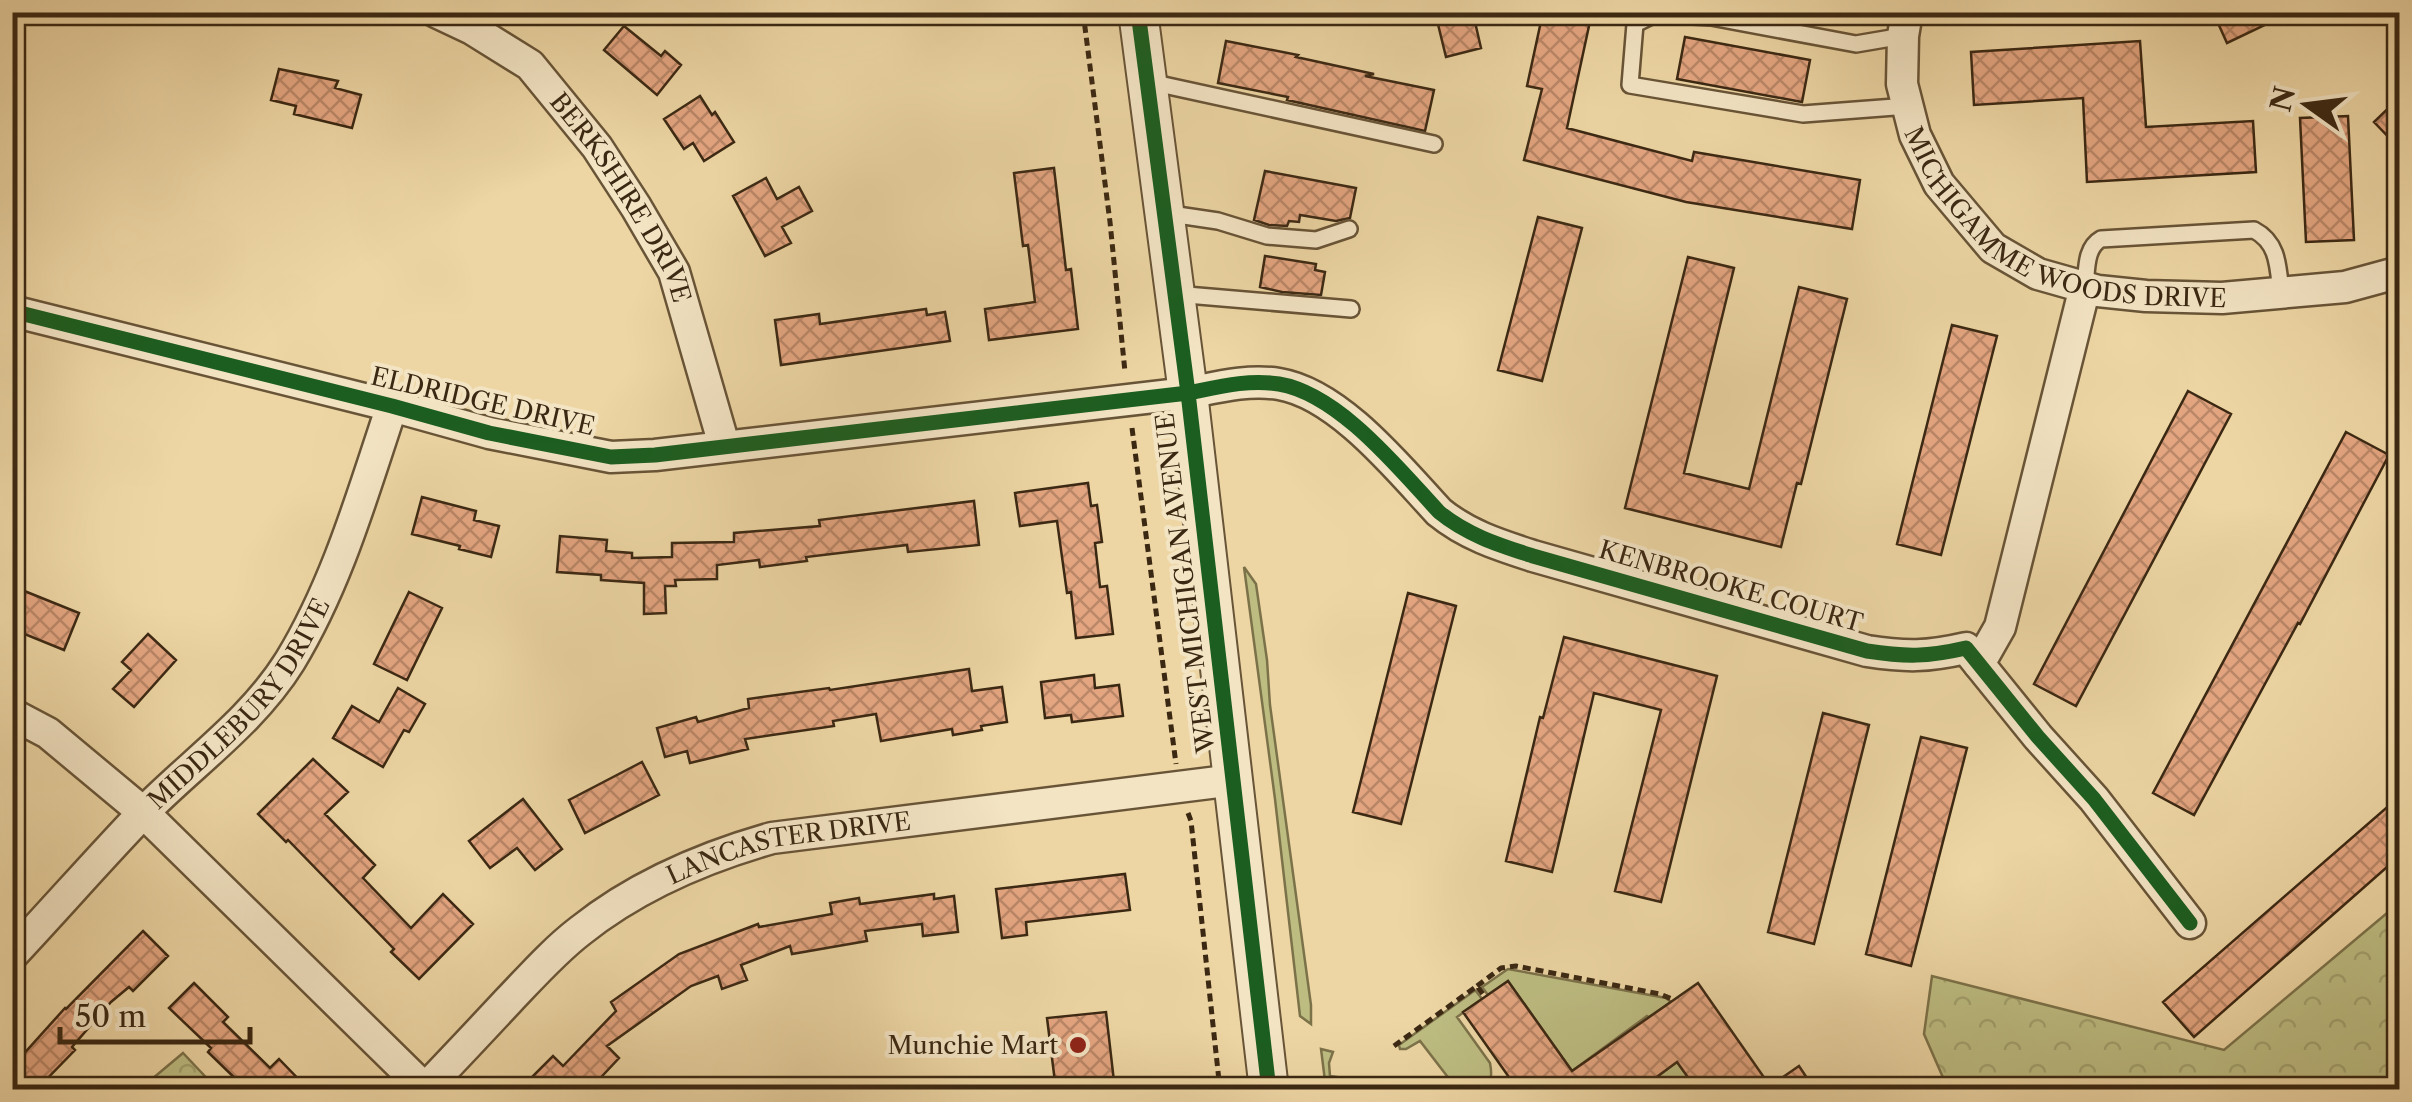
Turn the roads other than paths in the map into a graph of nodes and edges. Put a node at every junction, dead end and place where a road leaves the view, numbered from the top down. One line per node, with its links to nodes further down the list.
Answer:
1 (436, 12): 17 (street, BERKSHIRE DRIVE)
2 (1138, 12): 4 (street, WEST MICHIGAN AVENUE)
3 (1905, 24): 5 (street, MICHIGAMME WOODS DRIVE); 5 (lane)
4 (1147, 82): 6 (lane); 7 (street, WEST MICHIGAN AVENUE)
5 (1908, 106): 10 (street, MICHIGAMME WOODS DRIVE)
6 (1434, 144)
7 (1164, 213): 8 (lane); 12 (street, WEST MICHIGAN AVENUE)
8 (1349, 228)
9 (2400, 272): 11 (street, MICHIGAMME WOODS DRIVE)
10 (2085, 287): 11 (street, MICHIGAMME WOODS DRIVE); 11 (lane); 18 (street)
11 (2281, 293)
12 (1175, 294): 13 (lane); 15 (street, WEST MICHIGAN AVENUE)
13 (1351, 309)
14 (12, 311): 16 (street, ELDRIDGE DRIVE)
15 (1188, 393): 17 (street, ELDRIDGE DRIVE); 18 (street, KENBROOKE COURT); 20 (street, WEST MICHIGAN AVENUE)
16 (392, 406): 17 (street, ELDRIDGE DRIVE); 21 (street, MIDDLEBURY DRIVE)
17 (724, 445)
18 (1979, 664): 22 (street)
19 (12, 714): 21 (street)
20 (1234, 780): 24 (street, LANCASTER DRIVE); 25 (street, WEST MICHIGAN AVENUE)
21 (144, 812): 23 (street, MIDDLEBURY DRIVE); 24 (street)
22 (2190, 923)
23 (12, 954)
24 (425, 1089)
25 (1269, 1090)

